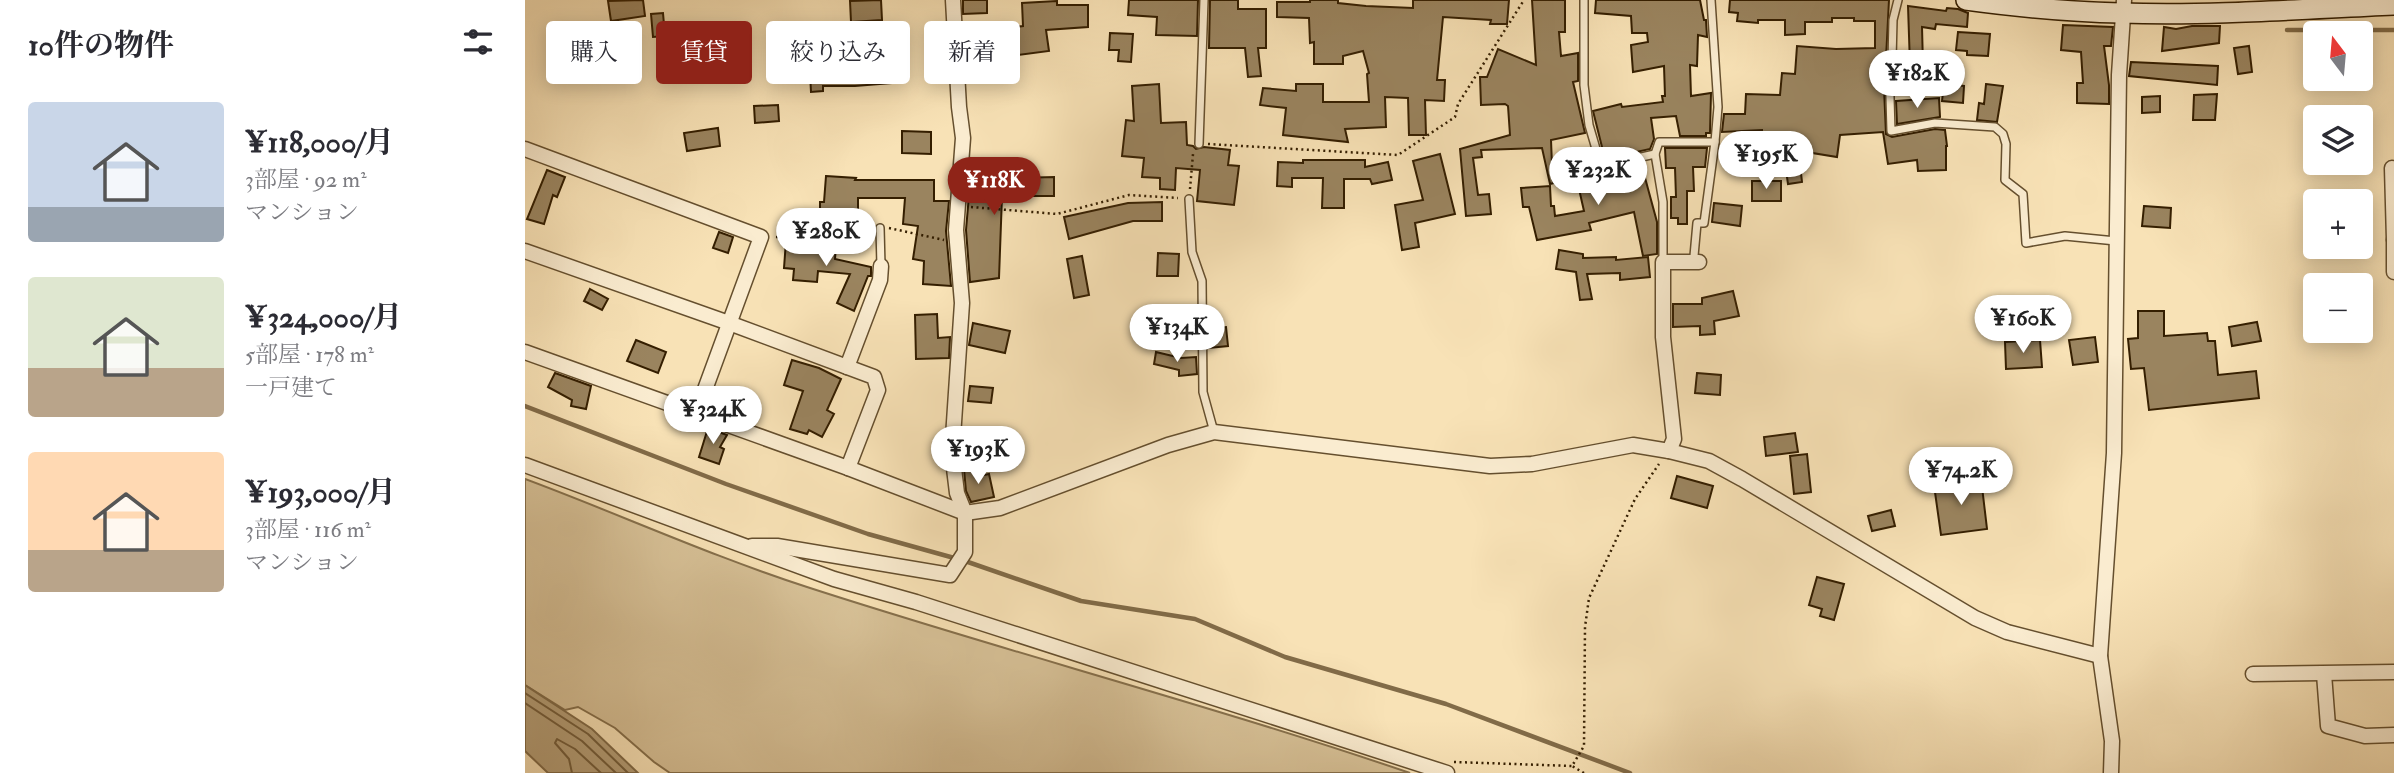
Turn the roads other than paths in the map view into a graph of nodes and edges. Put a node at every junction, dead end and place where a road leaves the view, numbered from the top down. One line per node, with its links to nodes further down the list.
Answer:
1 (953, 0): 31 (street)
2 (1204, 0): 10 (lane)
3 (1584, 0): 12 (lane)
4 (1711, 0): 9 (lane)
5 (1898, 0): 17 (lane)
6 (1966, 0): 8 (main road)
7 (2394, 5): 8 (main road)
8 (2124, 7): 17 (street)
9 (1715, 142): 12 (lane); 19 (lane)
10 (1199, 144)
11 (525, 149): 23 (street)
12 (1655, 154): 20 (lane)
13 (2392, 168): 16 (street)
14 (1189, 199): 27 (lane)
15 (880, 228): 21 (lane)
16 (2394, 240): 22 (street)
17 (2117, 241): 33 (street)
18 (525, 251): 23 (street)
19 (1696, 259): 20 (street)
20 (1663, 262): 28 (street)
21 (881, 266): 25 (street)
22 (2394, 272)
23 (729, 323): 25 (street); 26 (street)
24 (525, 352): 26 (street)
25 (847, 367): 30 (street)
26 (696, 414): 30 (street)
27 (1214, 432): 28 (street); 31 (street)
28 (1669, 451): 33 (street)
29 (525, 465): 32 (street)
30 (848, 468): 31 (street)
31 (965, 513): 32 (street)
32 (743, 546): 38 (street)
33 (2099, 656): 39 (street)
34 (2394, 672): 36 (street)
35 (2253, 674): 36 (street)
36 (2324, 674): 37 (street)
37 (2394, 735)
38 (1447, 773)
39 (2111, 773)

